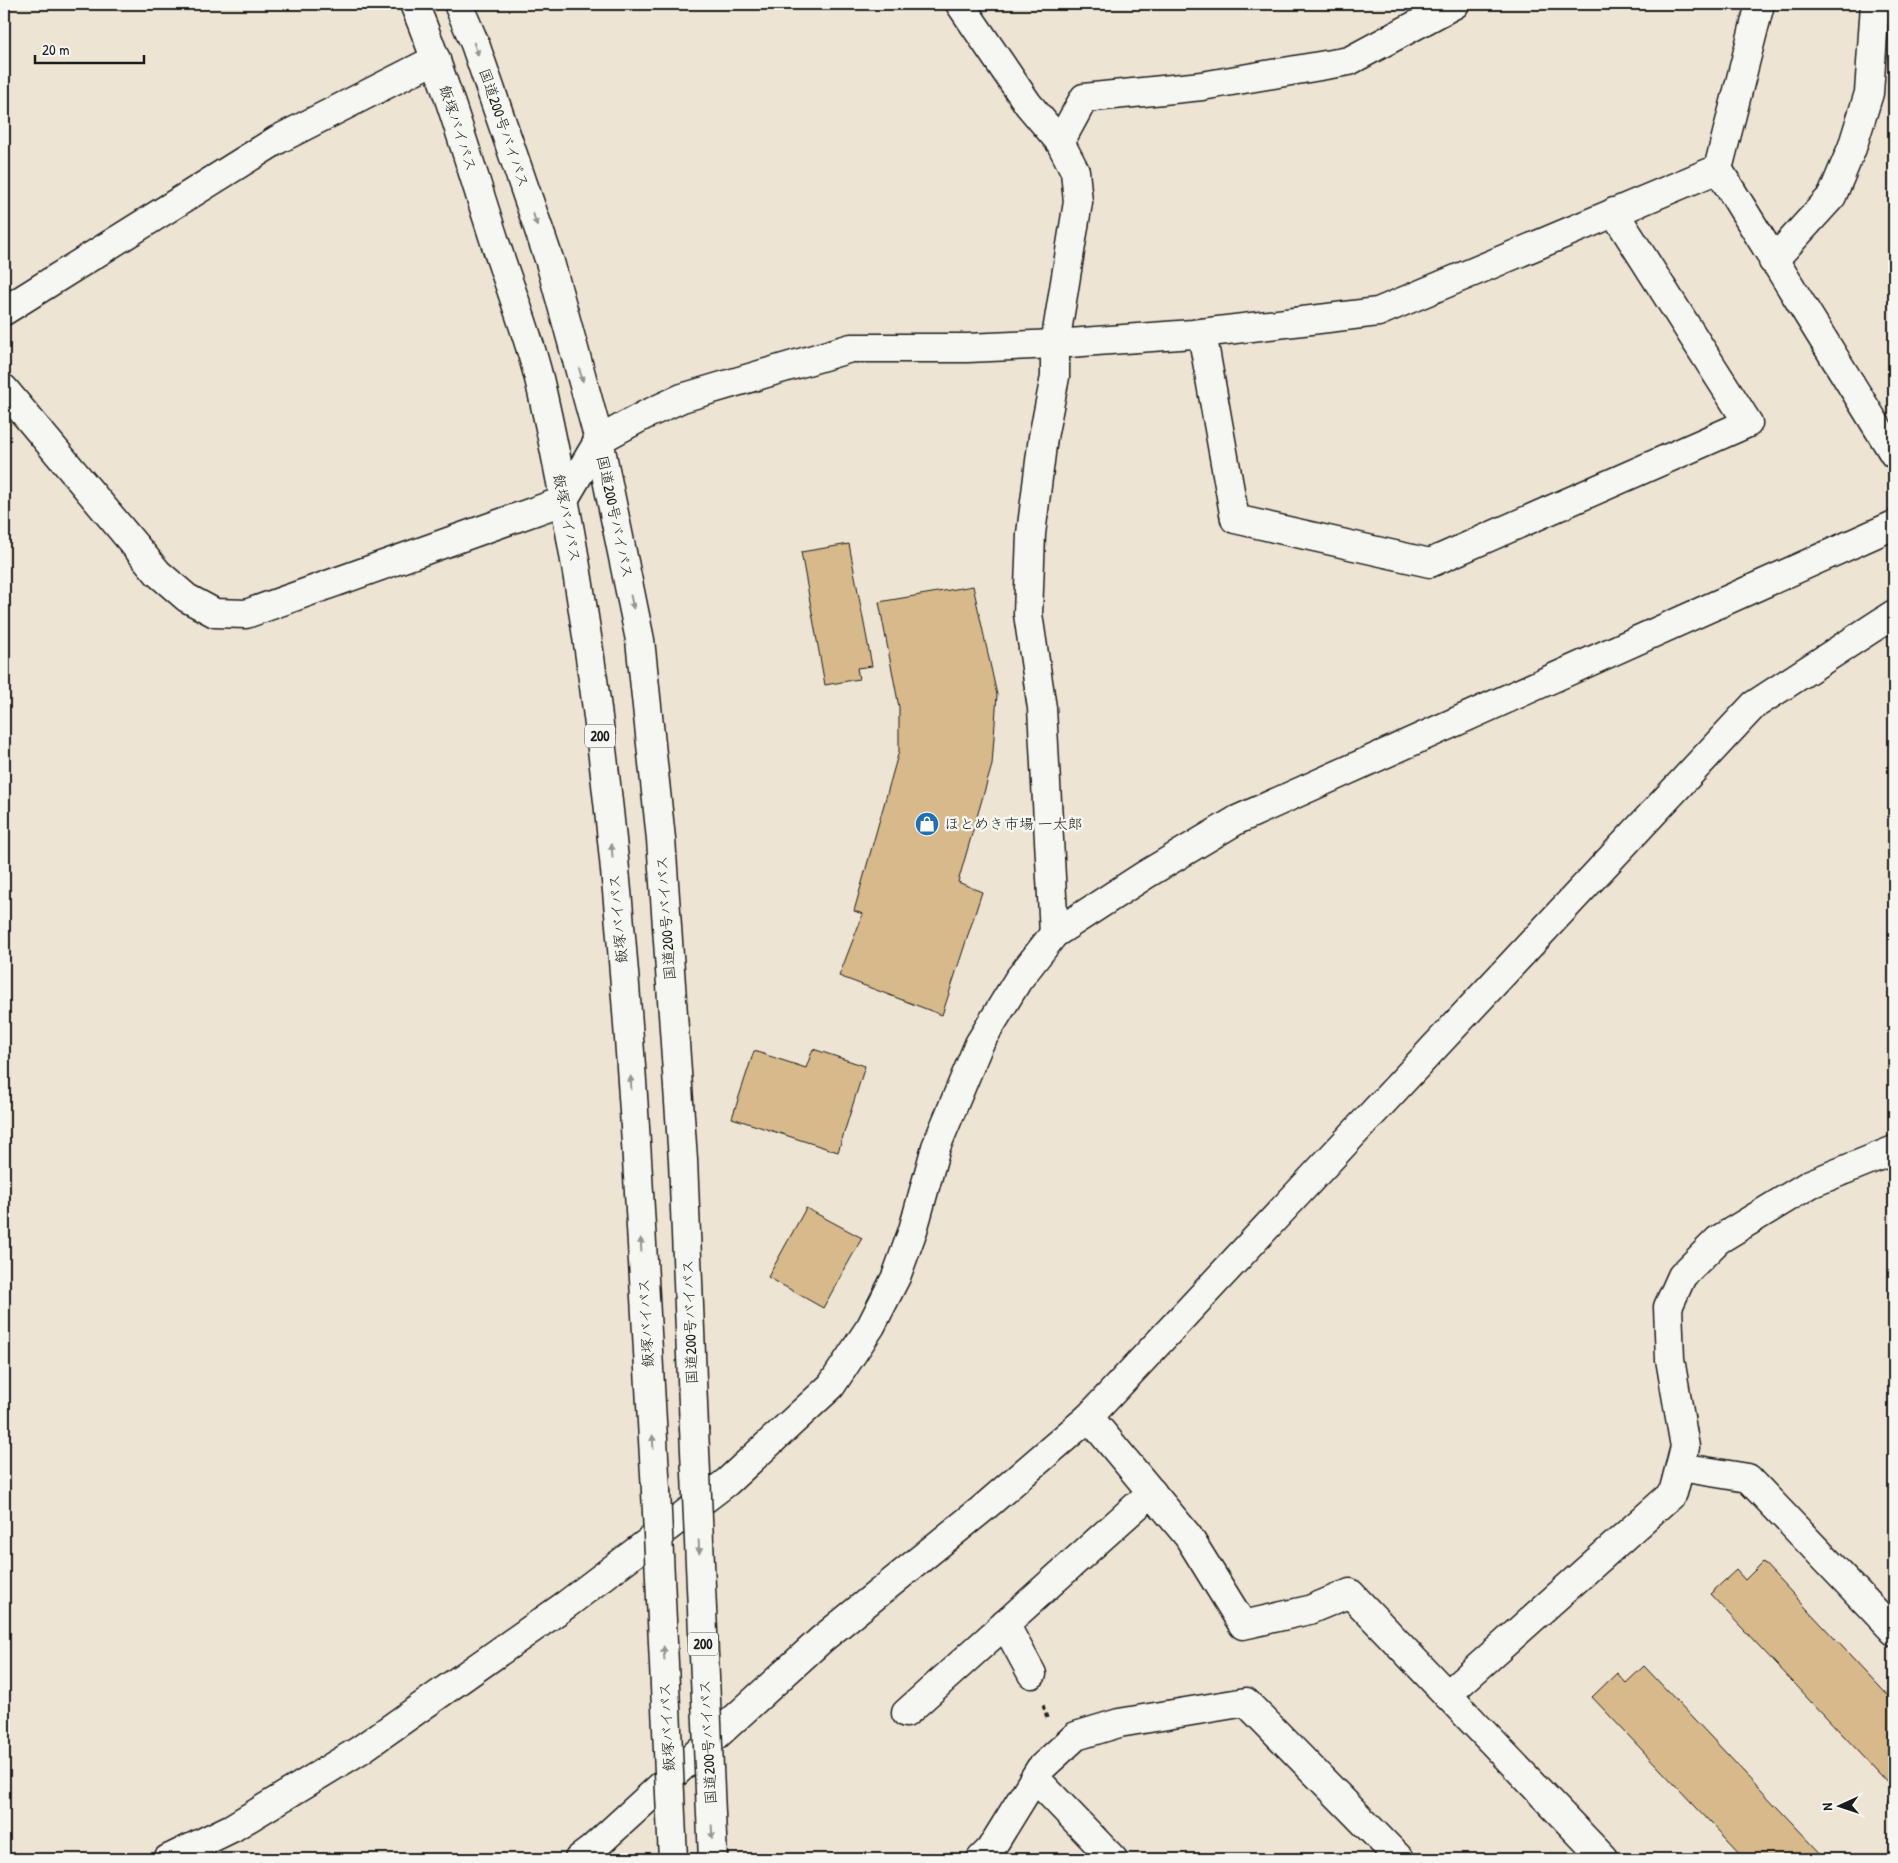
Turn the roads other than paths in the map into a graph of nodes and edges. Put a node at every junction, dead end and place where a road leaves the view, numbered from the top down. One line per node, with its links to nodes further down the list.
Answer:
1 (414, 4): 7 (main road, 飯塚バイパス / 200)
2 (458, 4): 16 (main road, 国道200号バイパス / 200, one-way to 16)
3 (960, 4): 8 (main road)
4 (1456, 4): 8 (main road)
5 (1760, 4): 9 (main road)
6 (1875, 4): 11 (main road)
7 (436, 59): 12 (main road); 18 (main road, 飯塚バイパス / 200)
8 (1060, 142): 14 (main road)
9 (1718, 169): 10 (main road); 11 (main road)
10 (1614, 212): 13 (main road); 13 (main road)
11 (1773, 261): 17 (main road)
12 (4, 311)
13 (1202, 333): 14 (main road)
14 (1055, 344): 16 (main road); 21 (main road)
15 (4, 389): 18 (main road)
16 (599, 440): 18 (main road); 35 (main road, 国道200号バイパス / 200, one-way to 35, bridge)
17 (1894, 454)
18 (563, 501): 34 (main road, 飯塚バイパス / 200, one-way to 18, bridge)
19 (1894, 525): 21 (main road)
20 (1894, 614): 23 (main road)
21 (1054, 934): 32 (main road)
22 (1894, 1150): 24 (main road)
23 (1089, 1417): 25 (main road); 33 (main road)
24 (1680, 1467): 27 (main road); 29 (main road)
25 (1152, 1492): 26 (main road); 29 (main road)
26 (1005, 1624): 28 (main road); 30 (main road)
27 (1894, 1631)
28 (1032, 1674)
29 (1447, 1695): 39 (main road)
30 (906, 1713)
31 (1035, 1778): 36 (main road); 37 (main road); 38 (main road)
32 (168, 1859)
33 (578, 1859)
34 (673, 1859)
35 (713, 1859)
36 (981, 1859)
37 (1113, 1859)
38 (1400, 1859)
39 (1604, 1859)

